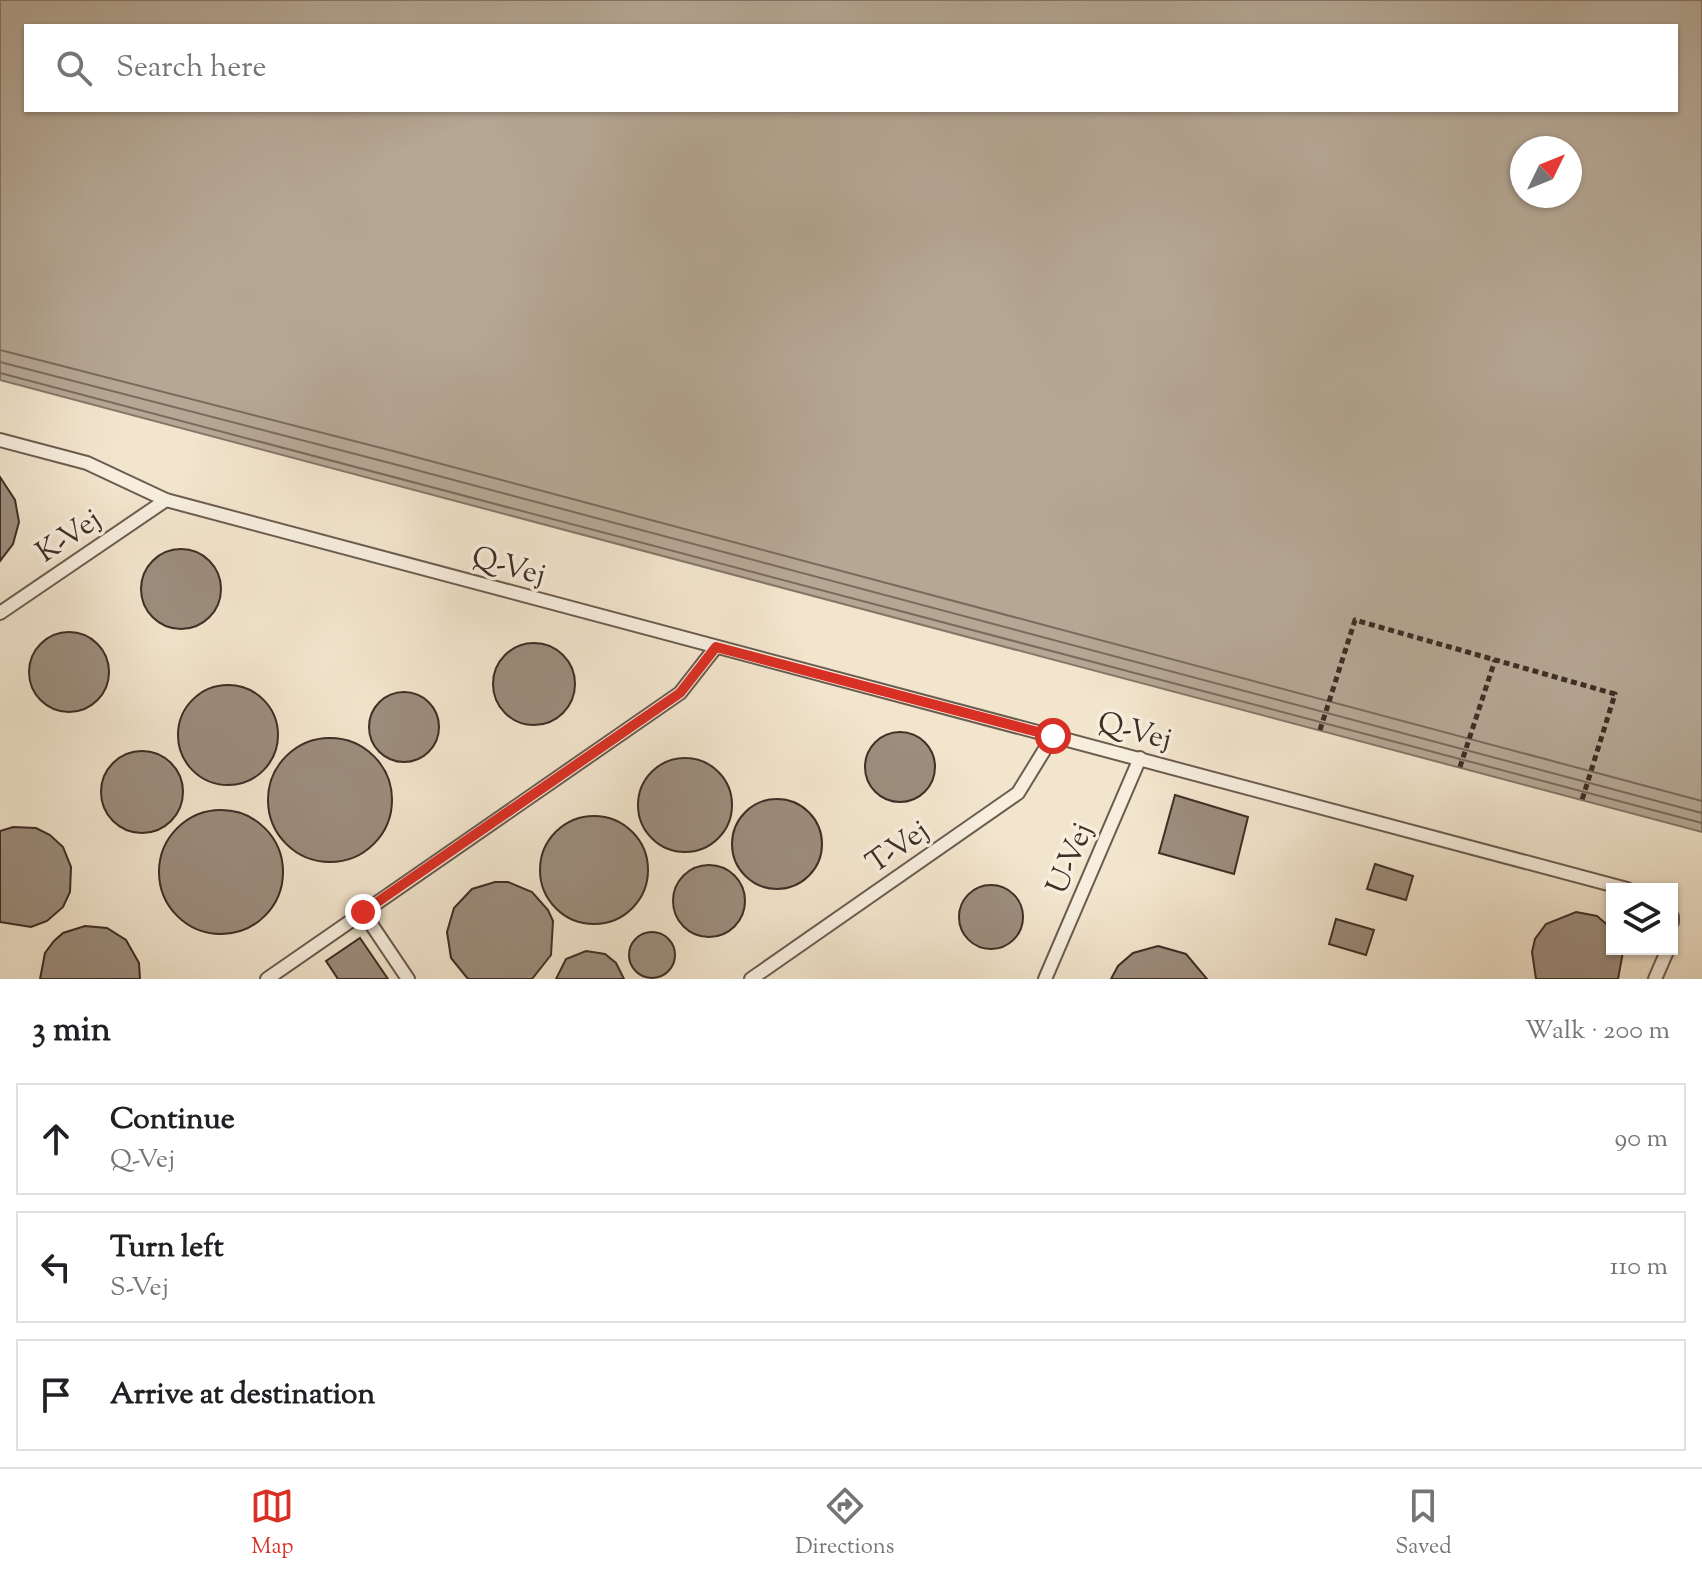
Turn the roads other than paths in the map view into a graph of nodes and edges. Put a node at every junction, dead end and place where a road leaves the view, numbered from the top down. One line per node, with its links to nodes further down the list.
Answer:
1 (0, 440): 2 (lane, Q-Vej)
2 (166, 500): 3 (lane, K-Vej); 4 (lane, Q-Vej)
3 (0, 613)
4 (716, 647): 5 (lane, Q-Vej); 8 (lane)
5 (1053, 736): 6 (lane, Q-Vej); 12 (lane, T-Vej)
6 (1140, 758): 7 (lane, Q-Vej); 13 (lane, U-Vej)
7 (1606, 883)
8 (363, 912): 10 (lane); 11 (lane)
9 (1665, 955): 14 (lane)
10 (267, 979)
11 (408, 979)
12 (751, 979)
13 (1045, 979)
14 (1655, 979)

